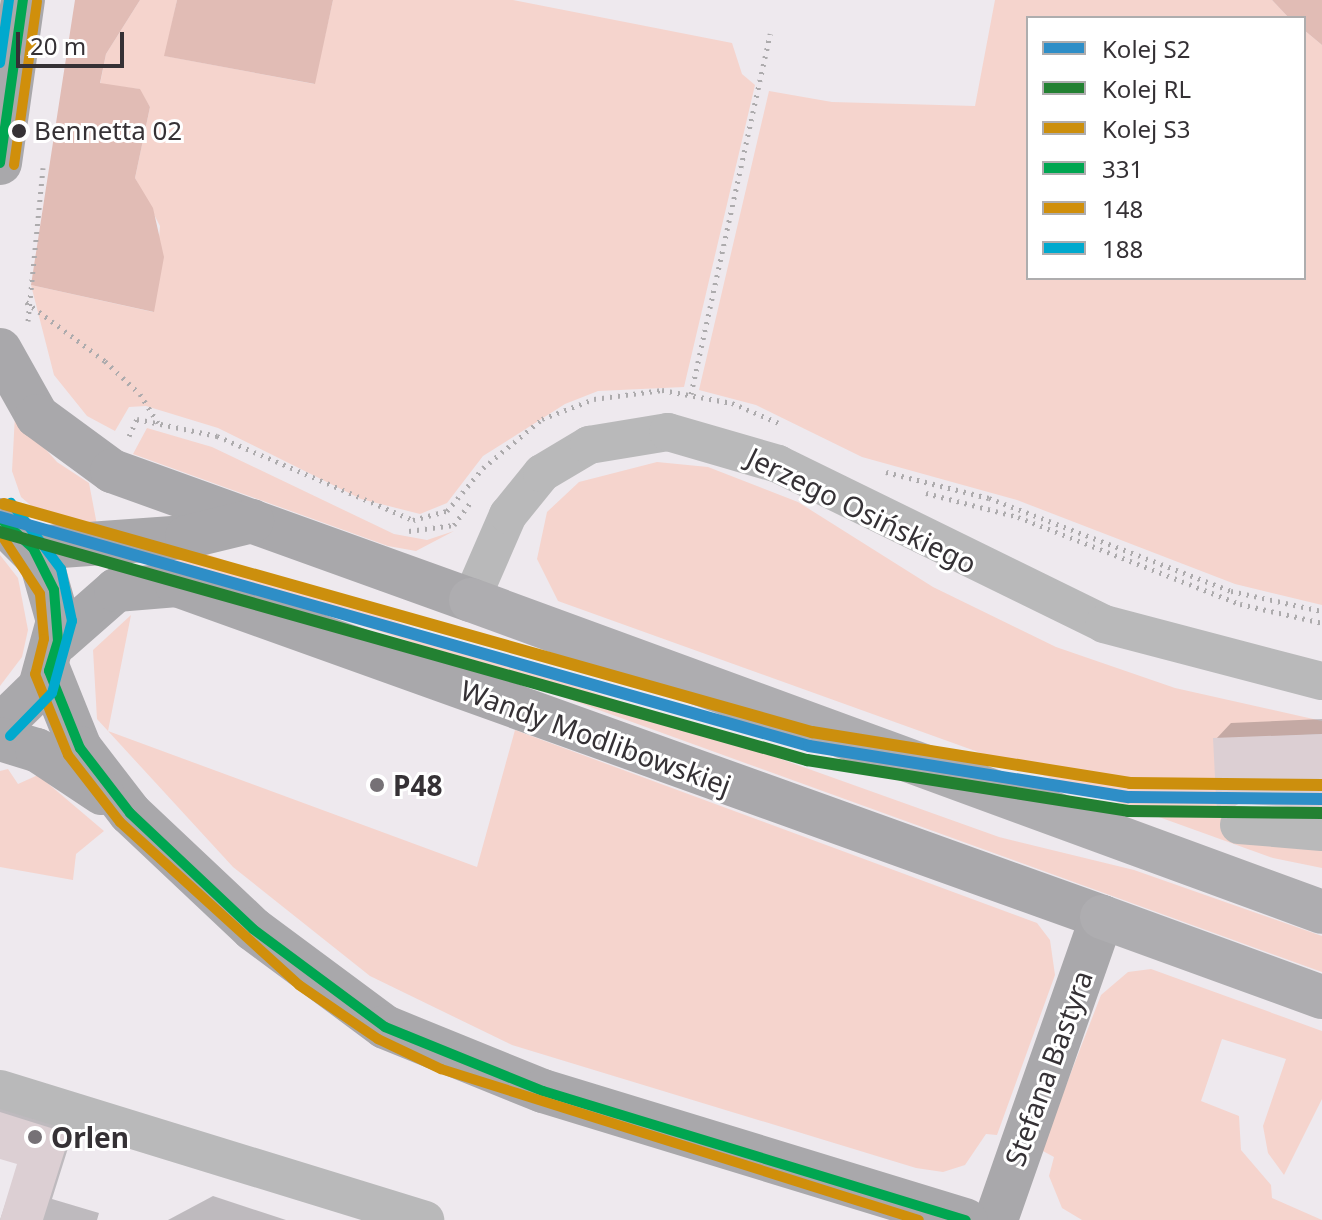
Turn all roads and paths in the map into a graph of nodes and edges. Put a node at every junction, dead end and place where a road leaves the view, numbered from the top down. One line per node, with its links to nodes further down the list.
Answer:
1 (23, 0): 4 (main road)
2 (770, 34): 7 (path)
3 (44, 158): 5 (path)
4 (0, 163)
5 (25, 301): 6 (path); 8 (path)
6 (15, 343): 11 (main road)
7 (691, 394)
8 (158, 424)
9 (116, 439): 10 (path)
10 (125, 444)
11 (252, 521): 12 (main road); 13 (main road)
12 (9, 525): 14 (main road)
13 (471, 600): 15 (street, Jerzego Osińskiego); 21 (highway)
14 (53, 656): 16 (main road, Wandy Modlibowskiej); 18 (main road); 24 (main road, Wandy Modlibowskiej)
15 (1322, 681)
16 (0, 726)
17 (0, 739): 18 (main road)
18 (130, 813): 28 (main road)
19 (1239, 825): 20 (street)
20 (1322, 832)
21 (1245, 878): 22 (highway); 23 (highway)
22 (1322, 892)
23 (1322, 912)
24 (1102, 917): 25 (highway); 29 (main road, Stefana Bastyra)
25 (1322, 997)
26 (0, 1089): 27 (street)
27 (425, 1220)
28 (966, 1220)
29 (996, 1220)

